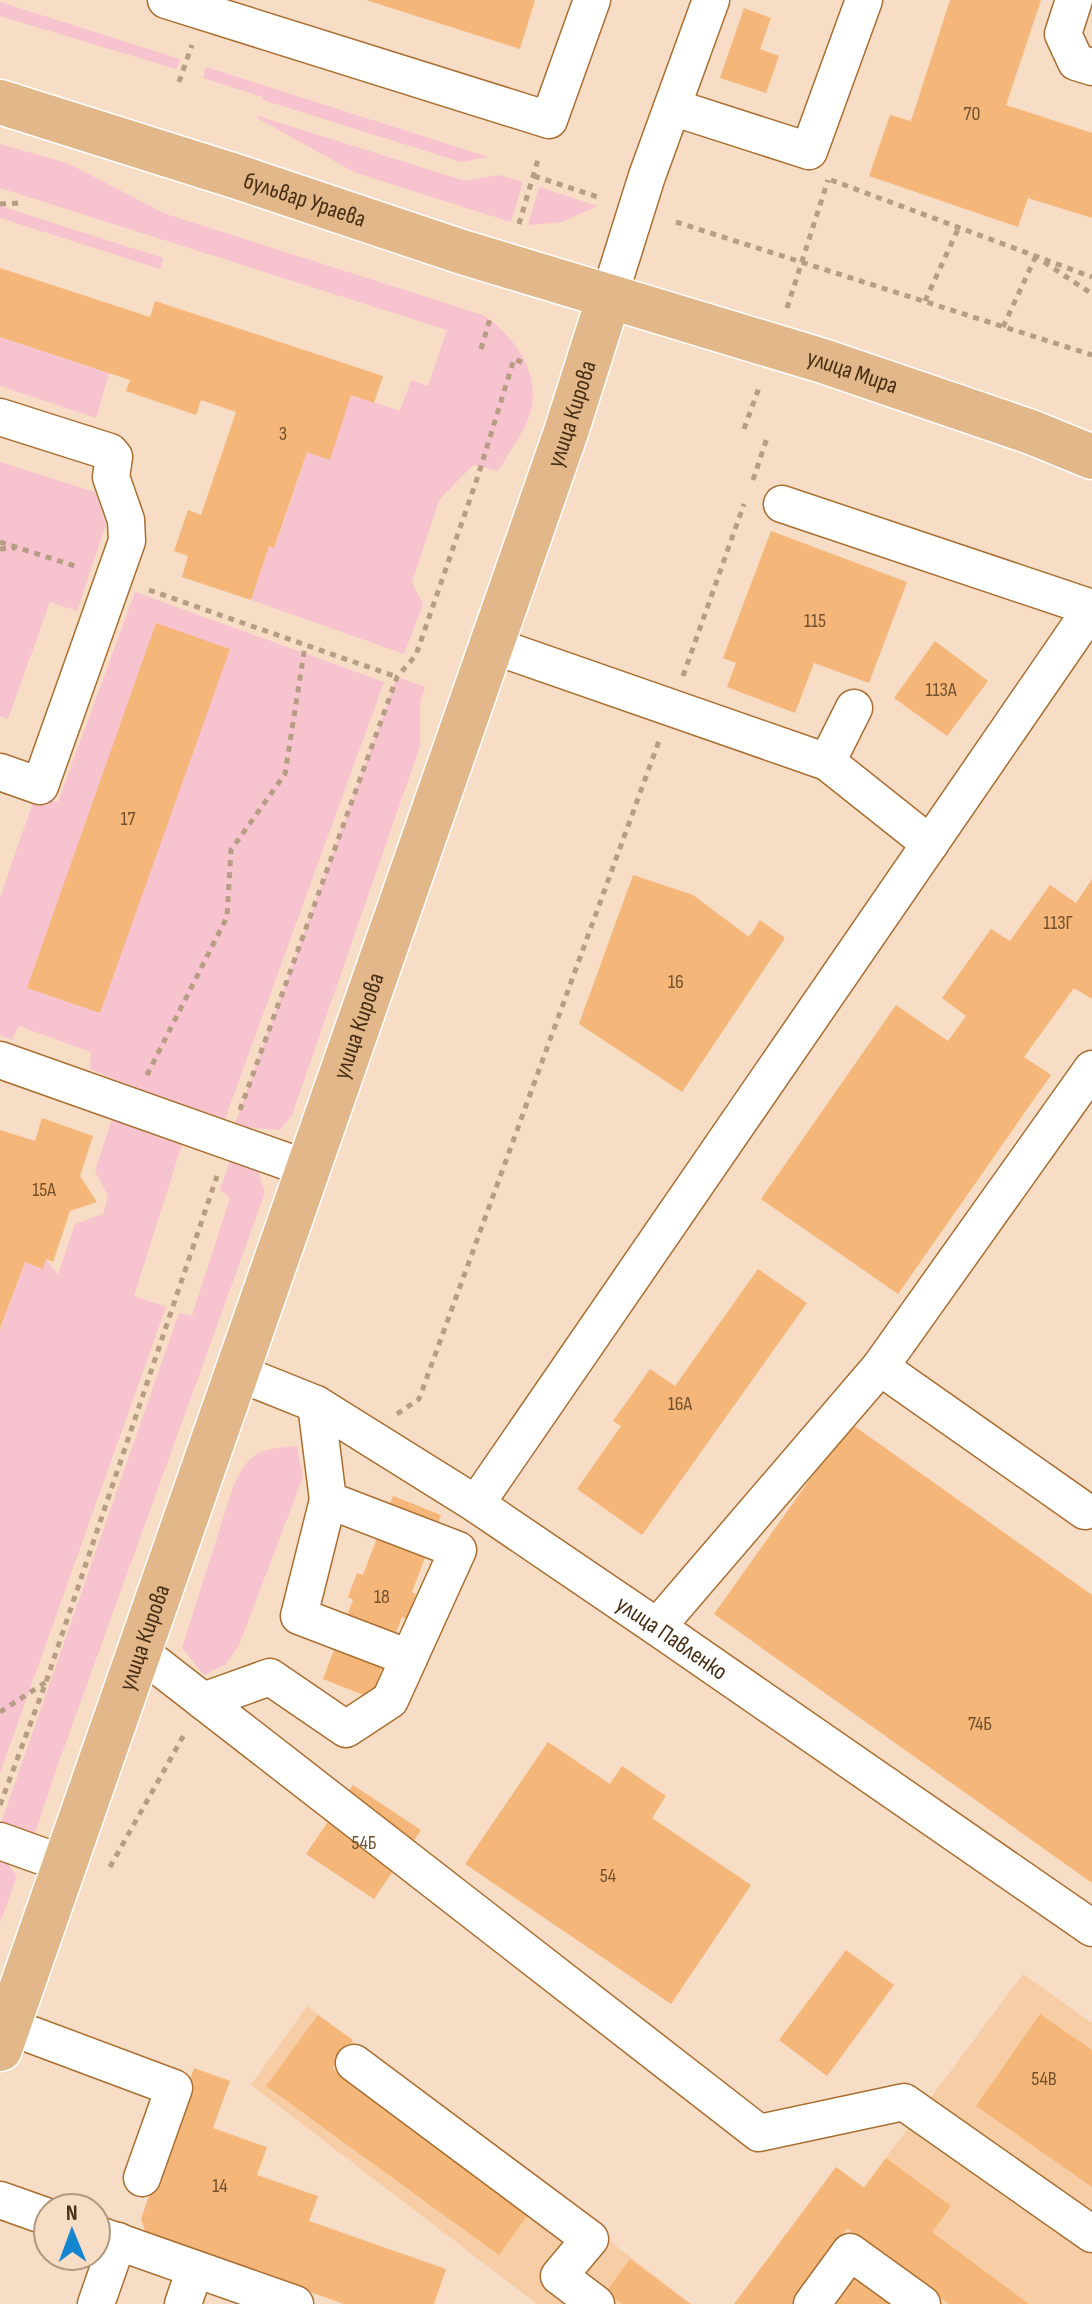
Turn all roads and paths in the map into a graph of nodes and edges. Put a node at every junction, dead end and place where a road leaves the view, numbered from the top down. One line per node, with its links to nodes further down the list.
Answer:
1 (166, 0): 2 (street)
2 (592, 0)
3 (711, 0): 8 (street, улица Кирова)
4 (864, 0): 8 (street)
5 (1074, 0): 6 (street)
6 (1092, 67)
7 (0, 102): 19 (main road, бульвар Ураева)
8 (672, 107): 19 (street, улица Кирова)
9 (604, 199): 13 (path)
10 (20, 203): 11 (path)
11 (0, 204)
12 (676, 222): 16 (path)
13 (519, 224)
14 (959, 227): 15 (path); 16 (path); 20 (path)
15 (1035, 256): 17 (path); 18 (path); 23 (path)
16 (803, 262): 20 (path); 21 (path)
17 (1092, 277)
18 (1092, 294)
19 (609, 297): 31 (main road, улица Мира); 38 (main road, улица Кирова)
20 (925, 301): 23 (path)
21 (786, 310)
22 (490, 319): 24 (path)
23 (1003, 327): 25 (path)
24 (481, 349)
25 (1092, 355)
26 (527, 364): 40 (path)
27 (760, 384): 29 (path)
28 (0, 417): 36 (street)
29 (744, 429)
30 (768, 435): 41 (path)
31 (1092, 457)
32 (782, 504): 37 (street)
33 (0, 542): 34 (path)
34 (17, 547): 35 (path); 36 (path)
35 (0, 549)
36 (114, 578): 39 (path); 44 (street)
37 (1092, 608): 45 (street)
38 (491, 645): 41 (street); 50 (main road, улица Кирова)
39 (305, 646): 40 (path); 48 (path)
40 (397, 677): 49 (path)
41 (672, 707): 43 (street); 54 (path)
42 (854, 708): 43 (street)
43 (827, 762): 45 (street)
44 (3, 784)
45 (930, 844): 56 (street)
46 (0, 1060): 48 (street)
47 (1092, 1069): 51 (street)
48 (132, 1106): 49 (street)
49 (229, 1141): 50 (street); 61 (path)
50 (308, 1169): 52 (main road, улица Кирова)
51 (880, 1367): 57 (street); 58 (street)
52 (236, 1372): 53 (street, улица Павленко); 59 (main road, улица Кирова)
53 (316, 1404): 54 (street, улица Павленко); 55 (street)
54 (366, 1436): 56 (street, улица Павленко)
55 (328, 1500): 60 (street); 60 (street)
56 (476, 1504): 58 (street, улица Павленко)
57 (1085, 1511)
58 (657, 1627): 67 (street, улица Павленко)
59 (139, 1651): 62 (street); 66 (main road, улица Кирова)
60 (409, 1658): 62 (street)
61 (46, 1682): 63 (path); 64 (path)
62 (203, 1701): 66 (path); 73 (street)
63 (0, 1712)
64 (0, 1806)
65 (0, 1841): 66 (street)
66 (85, 1870): 68 (main road, улица Кирова)
67 (1092, 1928)
68 (4, 2038): 70 (street)
69 (354, 2063): 80 (street)
70 (142, 2178)
71 (0, 2200): 72 (street)
72 (32, 2211)
73 (1092, 2234)
74 (112, 2240): 75 (street)
75 (195, 2269): 78 (street); 79 (street)
76 (101, 2272): 77 (street)
77 (96, 2304)
78 (183, 2304)
79 (295, 2304)
80 (596, 2304)
81 (812, 2304): 82 (street)
82 (922, 2304)

